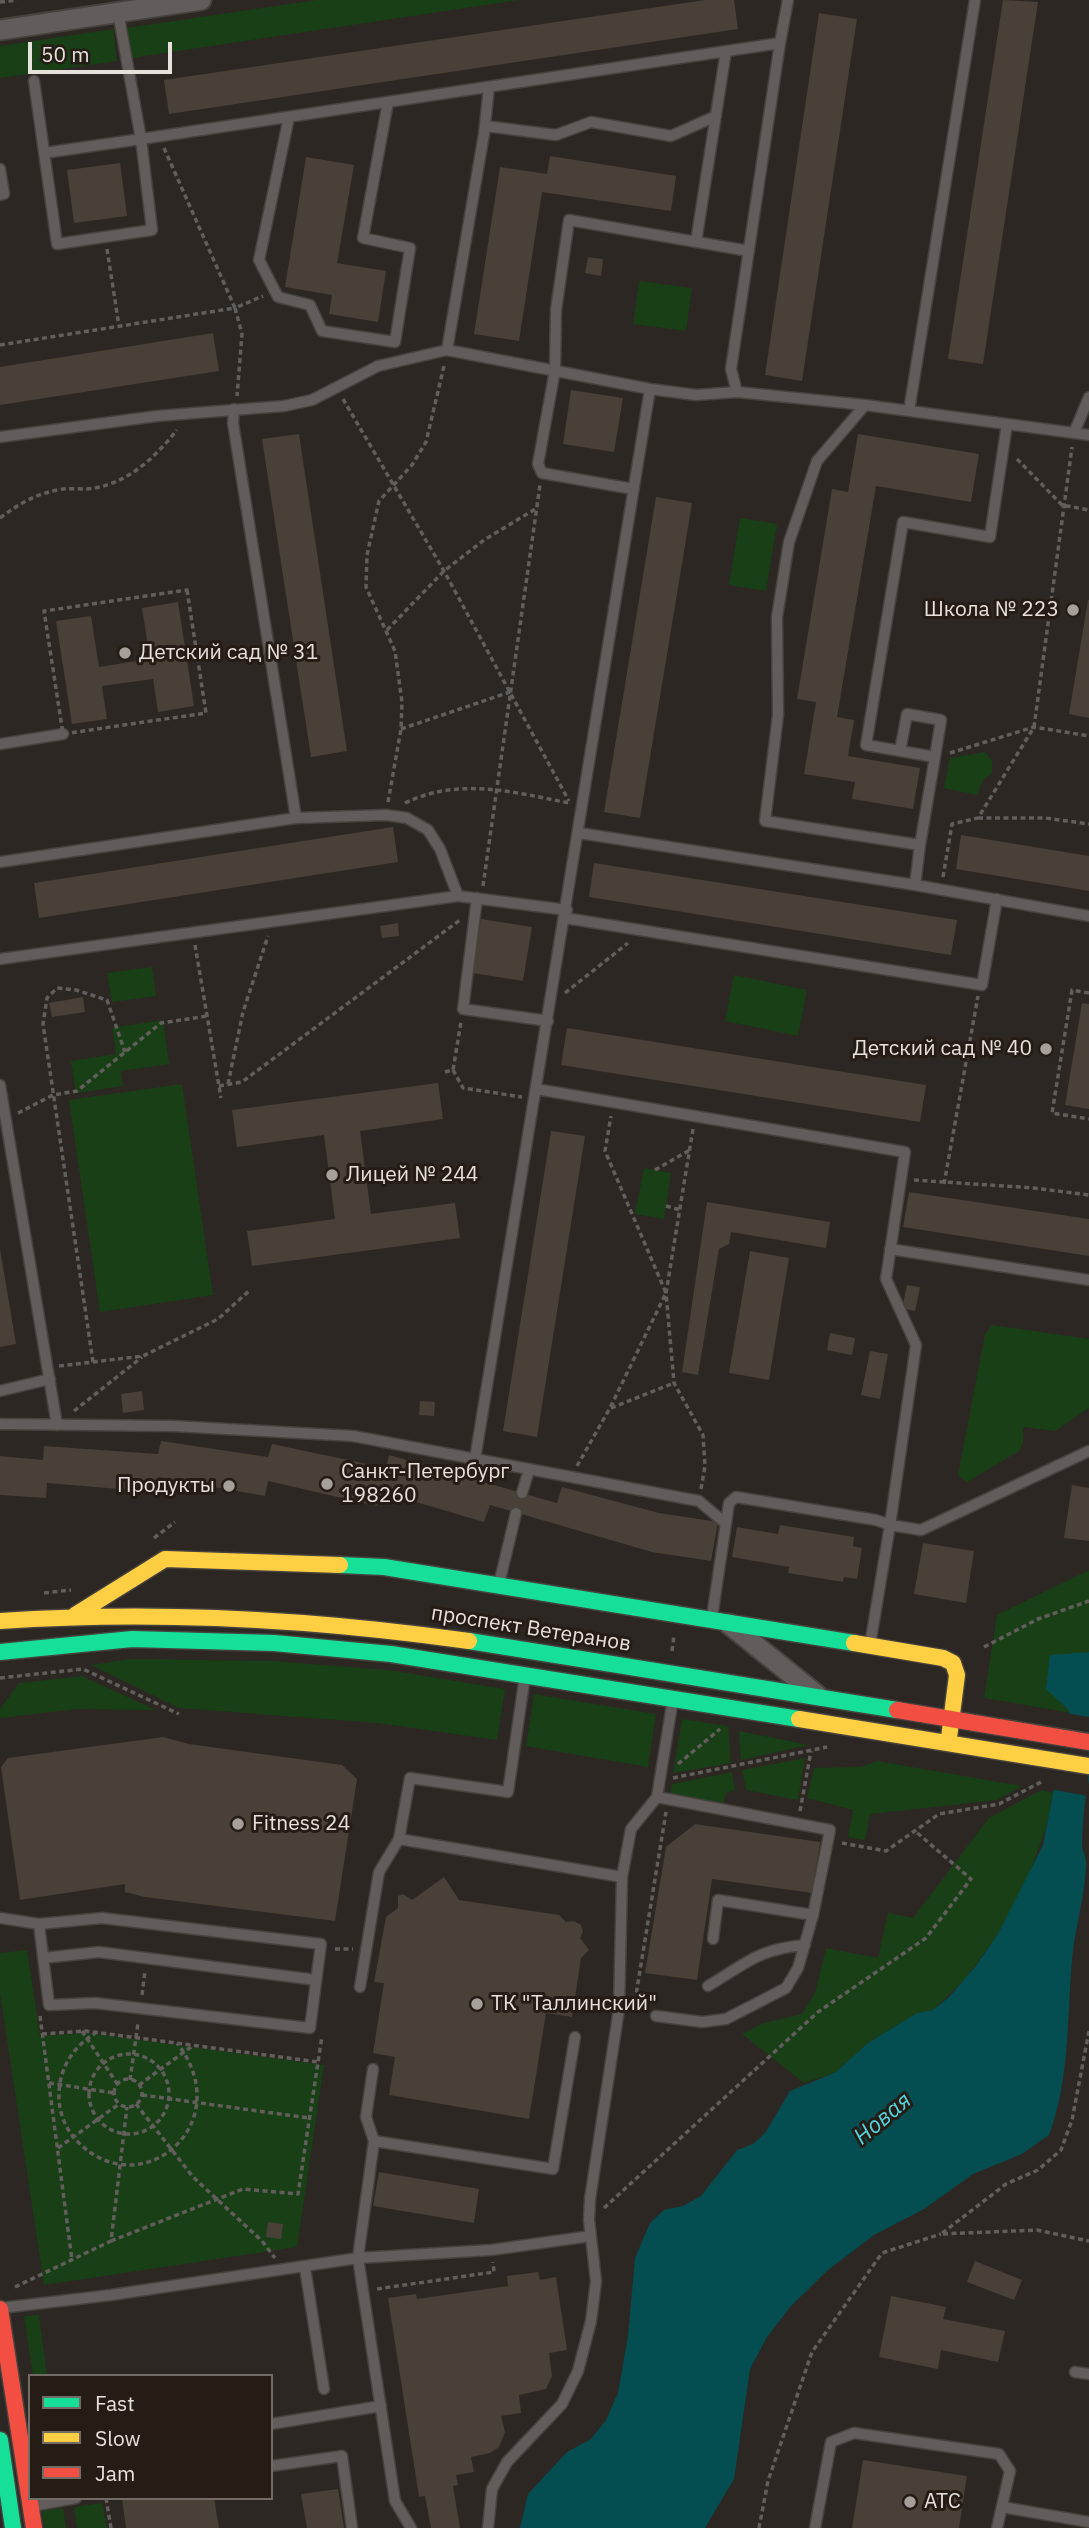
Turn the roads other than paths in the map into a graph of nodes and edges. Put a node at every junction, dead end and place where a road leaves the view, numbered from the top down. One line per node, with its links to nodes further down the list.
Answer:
1 (201, 0): 4 (street)
2 (788, 0): 6 (lane)
3 (975, 0): 27 (lane)
4 (118, 12): 5 (street); 14 (lane)
5 (0, 30)
6 (780, 43): 7 (lane); 19 (lane)
7 (726, 51): 9 (lane); 11 (lane)
8 (34, 80): 15 (lane)
9 (489, 87): 10 (lane); 13 (lane)
10 (388, 102): 12 (lane); 12 (lane)
11 (716, 116): 13 (lane); 18 (lane)
12 (289, 117): 14 (lane)
13 (485, 127): 20 (lane)
14 (141, 139): 15 (lane); 15 (lane)
15 (44, 153)
16 (0, 169): 17 (lane)
17 (0, 195)
18 (696, 242): 19 (lane); 21 (lane)
19 (749, 251): 23 (lane)
20 (447, 350): 21 (lane); 26 (lane)
21 (555, 370): 22 (lane); 32 (lane)
22 (650, 389): 23 (lane); 32 (lane)
23 (737, 392): 25 (lane)
24 (1089, 397): 29 (lane)
25 (865, 405): 27 (lane); 39 (lane)
26 (234, 409): 31 (lane); 37 (lane)
27 (909, 411): 28 (lane)
28 (1007, 424): 29 (lane); 35 (lane)
29 (1074, 433): 30 (lane)
30 (1089, 435)
31 (0, 437)
32 (633, 489): 38 (lane)
33 (63, 734): 34 (lane)
34 (0, 744)
35 (900, 751): 36 (lane); 36 (lane)
36 (935, 757): 39 (lane)
37 (296, 818): 40 (lane); 42 (lane)
38 (579, 833): 41 (lane); 45 (lane)
39 (920, 845): 41 (lane)
40 (0, 862)
41 (915, 885): 44 (lane)
42 (458, 896): 43 (lane); 47 (lane)
43 (477, 898): 45 (lane); 48 (lane)
44 (997, 898): 45 (lane); 46 (lane)
45 (566, 914): 48 (lane)
46 (1089, 916)
47 (0, 959)
48 (548, 1021): 50 (lane)
49 (0, 1085): 53 (lane)
50 (535, 1094): 51 (lane); 58 (lane)
51 (890, 1249): 52 (lane); 63 (lane)
52 (1089, 1280)
53 (50, 1379): 54 (lane); 56 (lane)
54 (0, 1391)
55 (0, 1424): 56 (lane)
56 (57, 1425): 58 (lane)
57 (1089, 1451): 63 (lane)
58 (475, 1459): 59 (lane)
59 (528, 1470): 60 (lane); 62 (lane)
60 (522, 1493)
61 (516, 1513): 64 (lane)
62 (725, 1523): 63 (lane); 67 (lane)
63 (890, 1525): 68 (lane)
64 (499, 1586): 65 (main road); 67 (main road)
65 (75, 1615): 66 (main road, проспект Ветеранов); 71 (main road, проспект Ветеранов)
66 (0, 1621)
67 (719, 1621): 68 (main road); 71 (street)
68 (870, 1645): 73 (main road)
69 (0, 1652): 70 (main road)
70 (525, 1675): 72 (main road); 78 (lane)
71 (818, 1696): 73 (main road, проспект Ветеранов)
72 (673, 1699): 75 (main road); 77 (lane)
73 (952, 1720): 74 (main road, проспект Ветеранов); 75 (main road)
74 (1089, 1741)
75 (948, 1743): 76 (main road)
76 (1089, 1766)
77 (657, 1797): 79 (lane); 80 (lane)
78 (399, 1839): 79 (lane); 88 (lane)
79 (622, 1877): 93 (lane)
80 (813, 1915): 83 (lane); 84 (lane)
81 (0, 1918): 82 (lane)
82 (39, 1924): 85 (lane); 86 (lane)
83 (713, 1939)
84 (804, 1945): 87 (lane); 89 (lane)
85 (43, 1958): 86 (lane); 86 (lane)
86 (316, 1980)
87 (708, 1986)
88 (360, 1987)
89 (656, 2017)
90 (575, 2037): 92 (lane)
91 (373, 2069): 92 (lane)
92 (374, 2141): 94 (lane)
93 (591, 2236): 94 (lane); 117 (lane)
94 (358, 2258): 95 (lane); 101 (lane)
95 (305, 2268): 96 (lane); 100 (lane)
96 (0, 2309): 97 (main road)
97 (2, 2335): 104 (main road)
98 (1075, 2372): 99 (lane)
99 (1089, 2374)
100 (324, 2389)
101 (380, 2406): 102 (lane); 116 (lane)
102 (273, 2424)
103 (0, 2440): 105 (main road)
104 (27, 2463): 105 (lane)
105 (4, 2466): 111 (main road)
106 (273, 2466): 115 (lane)
107 (30, 2500): 109 (main road)
108 (65, 2500): 109 (lane)
109 (31, 2506): 111 (lane); 114 (main road)
110 (1002, 2507): 112 (lane); 118 (lane); 119 (lane)
111 (10, 2510): 113 (main road)
112 (1089, 2522)
113 (13, 2528)
114 (34, 2528)
115 (352, 2528)
116 (411, 2528)
117 (488, 2528)
118 (815, 2528)
119 (997, 2528)

